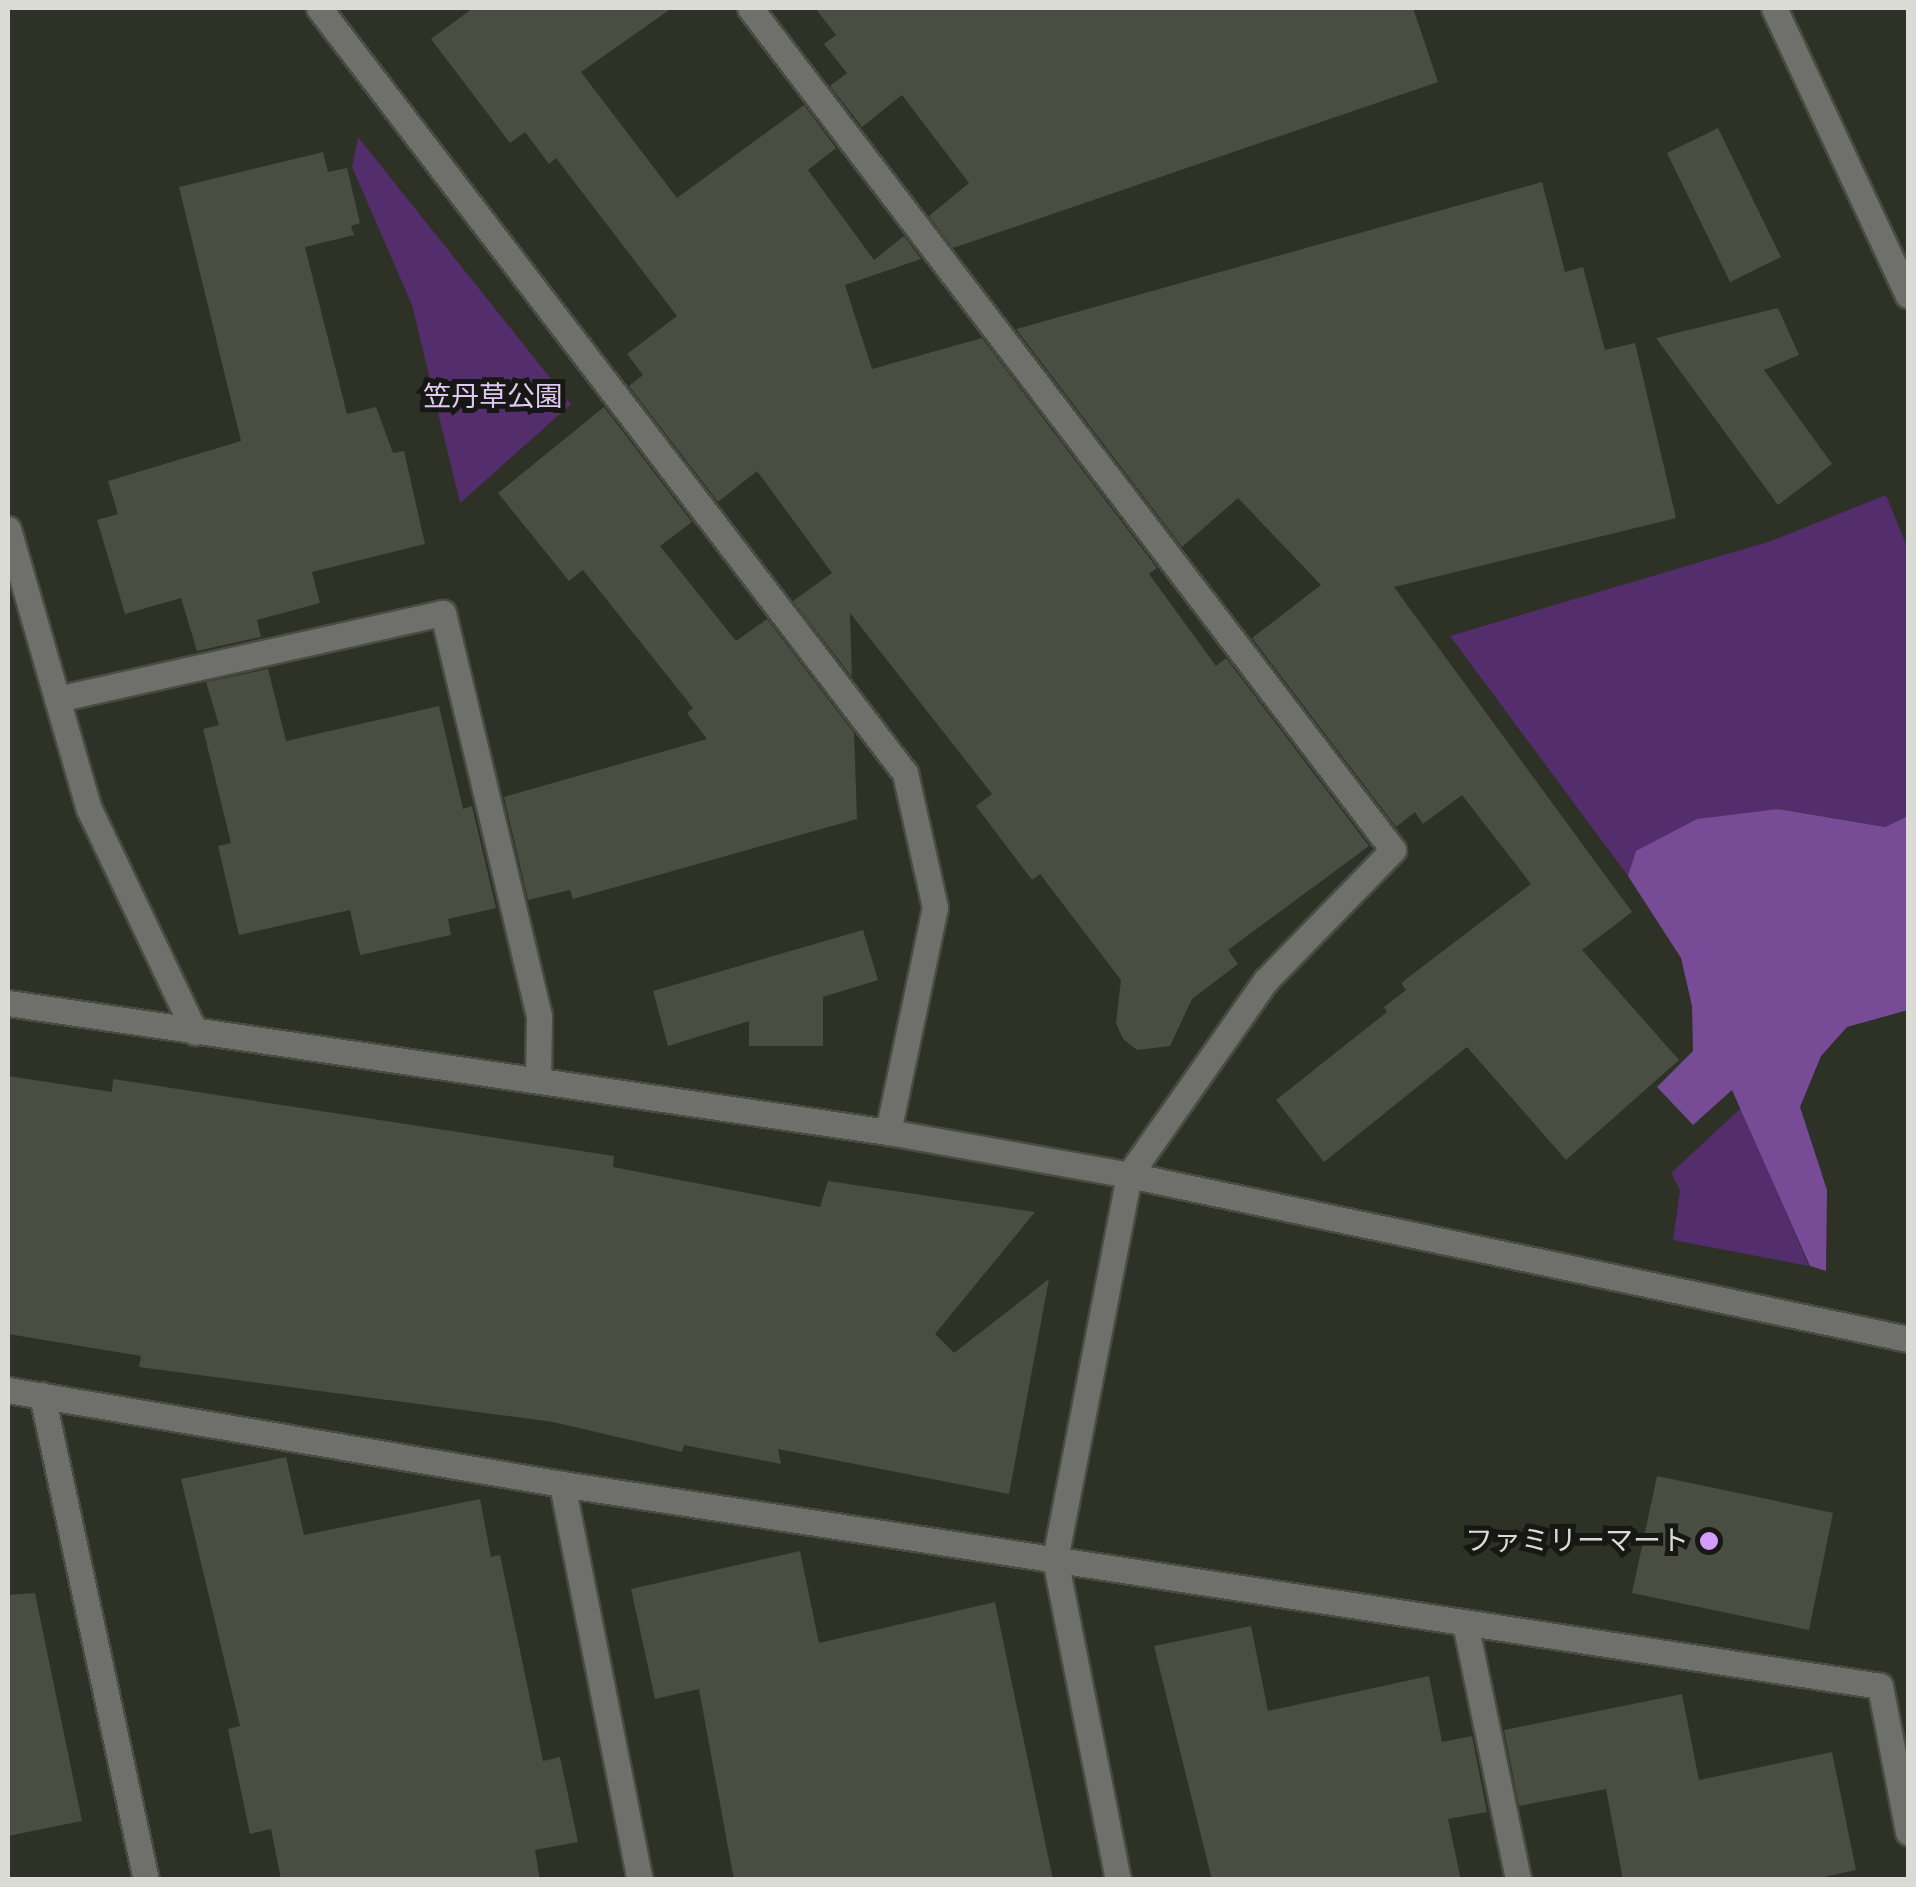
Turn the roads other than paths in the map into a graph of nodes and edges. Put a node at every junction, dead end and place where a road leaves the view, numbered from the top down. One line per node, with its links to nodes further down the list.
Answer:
1 (318, 8): 10 (street)
2 (750, 8): 11 (street)
3 (1774, 8): 4 (street)
4 (1908, 295)
5 (8, 529): 6 (street)
6 (57, 699): 8 (street); 9 (street)
7 (8, 1003): 8 (street)
8 (196, 1032): 9 (street)
9 (538, 1078): 10 (street)
10 (888, 1132): 11 (street)
11 (1129, 1175): 12 (street); 16 (street)
12 (1908, 1338)
13 (8, 1390): 14 (street)
14 (42, 1395): 15 (street); 19 (street)
15 (562, 1484): 16 (street); 20 (street)
16 (1054, 1559): 17 (street); 21 (street)
17 (1465, 1622): 18 (street); 22 (street)
18 (1908, 1832)
19 (146, 1880)
20 (640, 1880)
21 (1118, 1880)
22 (1518, 1880)

